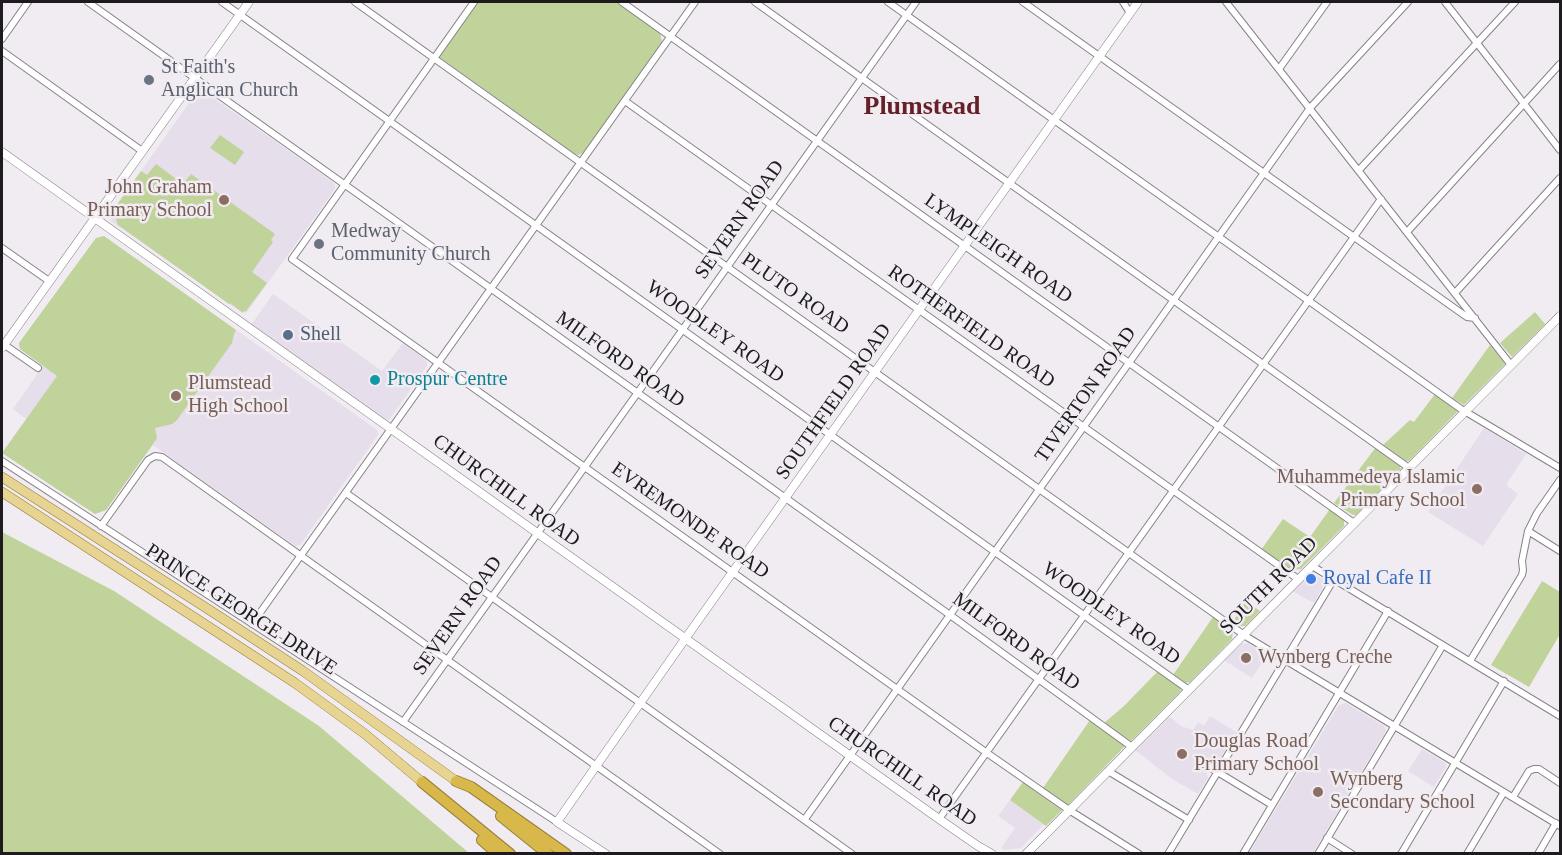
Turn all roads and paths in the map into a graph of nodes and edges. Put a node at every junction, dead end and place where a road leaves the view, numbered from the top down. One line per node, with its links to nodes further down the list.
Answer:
1 (28, 2): 25 (street)
2 (88, 2): 32 (street, MILFORD ROAD)
3 (222, 2): 22 (street, WOODLEY ROAD)
4 (249, 2): 22 (street)
5 (355, 2): 29 (street, PLUTO ROAD)
6 (474, 2): 29 (street)
7 (622, 2): 24 (street, LYMPLEIGH ROAD)
8 (695, 2): 24 (street)
9 (755, 2): 33 (street)
10 (888, 2): 23 (street)
11 (916, 2): 23 (street, SEVERN ROAD)
12 (1023, 2): 28 (street)
13 (1123, 2): 21 (street)
14 (1138, 2): 21 (street, SOUTHFIELD ROAD)
15 (1226, 2): 20 (street)
16 (1327, 2): 31 (street)
17 (1408, 2): 36 (street, TIVERTON ROAD)
18 (1444, 2): 26 (street)
19 (1515, 2): 26 (street)
20 (1233, 5): 31 (street)
21 (1130, 13): 28 (street, SOUTHFIELD ROAD)
22 (240, 15): 32 (street); 38 (street, WOODLEY ROAD)
23 (907, 15): 33 (street, SEVERN ROAD); 37 (street)
24 (671, 36): 34 (street); 39 (street, LYMPLEIGH ROAD)
25 (2, 39)
26 (1477, 42): 35 (street); 44 (street)
27 (2, 51): 41 (street)
28 (1099, 56): 37 (street, SOUTHFIELD ROAD); 45 (street)
29 (434, 58): 38 (street); 43 (street, PLUTO ROAD)
30 (1560, 64): 35 (street)
31 (1279, 69): 36 (street)
32 (195, 77): 41 (street); 48 (street, MILFORD ROAD)
33 (862, 77): 39 (street, SEVERN ROAD); 47 (street)
34 (625, 101): 43 (street); 50 (street, ROTHERFIELD ROAD)
35 (1525, 104): 40 (street); 53 (street)
36 (1310, 108): 44 (street); 45 (street, TIVERTON ROAD)
37 (1054, 120): 47 (street, SOUTHFIELD ROAD); 54 (street)
38 (389, 121): 48 (street); 52 (street, WOODLEY ROAD)
39 (817, 141): 50 (street, SEVERN ROAD); 56 (street, LYMPLEIGH ROAD)
40 (1560, 150)
41 (142, 151): 51 (street)
42 (2, 152): 51 (street, CHURCHILL ROAD)
43 (581, 162): 52 (street); 58 (street, PLUTO ROAD)
44 (1359, 170): 49 (street)
45 (1264, 174): 54 (street, TIVERTON ROAD); 55 (street)
46 (1560, 178): 61 (street)
47 (1010, 183): 56 (street, SOUTHFIELD ROAD); 62 (street)
48 (344, 184): 60 (street, MILFORD ROAD); 69 (street, EVREMONDE ROAD)
49 (1382, 199): 53 (street); 55 (street)
50 (771, 205): 58 (street, SEVERN ROAD); 64 (street, ROTHERFIELD ROAD)
51 (94, 219): 59 (street); 79 (street, CHURCHILL ROAD)
52 (536, 226): 60 (street); 67 (street, WOODLEY ROAD)
53 (1407, 232): 61 (street)
54 (1219, 237): 62 (street, TIVERTON ROAD); 63 (street)
55 (1354, 237): 63 (street); 66 (street)
56 (965, 246): 64 (street, SOUTHFIELD ROAD); 70 (street, LYMPLEIGH ROAD)
57 (2, 248): 59 (street)
58 (728, 266): 67 (street, SEVERN ROAD); 74 (street, PLUTO ROAD)
59 (49, 281): 68 (street)
60 (491, 289): 69 (street); 75 (street, MILFORD ROAD)
61 (1455, 293): 66 (street)
62 (1174, 300): 70 (street, TIVERTON ROAD); 71 (street)
63 (1309, 301): 71 (street); 76 (street)
64 (919, 310): 74 (street, SOUTHFIELD ROAD); 77 (street, ROTHERFIELD ROAD)
65 (1560, 315): 72 (street, SOUTH ROAD)
66 (1475, 318): 72 (street)
67 (683, 330): 75 (street, SEVERN ROAD); 80 (street, WOODLEY ROAD)
68 (2, 345): 73 (street)
69 (439, 362): 79 (street); 82 (street, EVREMONDE ROAD)
70 (1129, 363): 77 (street, TIVERTON ROAD); 78 (street, LYMPLEIGH ROAD)
71 (1264, 364): 78 (street); 83 (street)
72 (1511, 365): 76 (street, SOUTH ROAD)
73 (38, 368)
74 (875, 372): 80 (street, SOUTHFIELD ROAD); 87 (street, PLUTO ROAD)
75 (638, 393): 82 (street, SEVERN ROAD); 91 (street, MILFORD ROAD)
76 (1466, 411): 83 (street, SOUTH ROAD); 84 (street)
77 (1083, 427): 87 (street, TIVERTON ROAD); 89 (street, ROTHERFIELD ROAD)
78 (1219, 427): 89 (street); 92 (street, LYMPLEIGH ROAD)
79 (391, 429): 90 (street); 95 (street, CHURCHILL ROAD)
80 (830, 435): 91 (street, SOUTHFIELD ROAD); 97 (street, WOODLEY ROAD)
81 (2, 461): 93 (street)
82 (585, 467): 95 (street, SEVERN ROAD); 101 (street, EVREMONDE ROAD)
83 (1409, 468): 92 (street, SOUTH ROAD)
84 (1560, 468)
85 (4, 478): 132 (main road, PRINCE GEORGE DRIVE)
86 (1560, 480): 94 (street)
87 (1039, 489): 97 (street, TIVERTON ROAD); 98 (street, PLUTO ROAD)
88 (2, 492): 133 (main road, PRINCE GEORGE DRIVE)
89 (1174, 492): 98 (street); 102 (street, ROTHERFIELD ROAD)
90 (346, 493): 99 (street); 104 (street)
91 (785, 498): 101 (street, SOUTHFIELD ROAD); 106 (street, MILFORD ROAD)
92 (1354, 523): 100 (street, SOUTH ROAD)
93 (101, 526): 99 (street); 108 (street)
94 (1528, 531): 96 (street); 114 (street)
95 (537, 534): 104 (street, SEVERN ROAD); 110 (street, CHURCHILL ROAD)
96 (1560, 551)
97 (995, 552): 106 (street, TIVERTON ROAD); 107 (street, WOODLEY ROAD)
98 (1129, 553): 107 (street); 109 (street, PLUTO ROAD)
99 (301, 556): 108 (street); 113 (street)
100 (1312, 566): 102 (street, SOUTH ROAD); 103 (street)
101 (733, 572): 110 (street, SOUTHFIELD ROAD); 117 (street, EVREMONDE ROAD)
102 (1298, 579): 109 (street, SOUTH ROAD)
103 (1334, 579): 105 (street); 112 (street)
104 (492, 597): 113 (street, SEVERN ROAD); 120 (street)
105 (1388, 612): 111 (street); 119 (street)
106 (950, 615): 115 (street, MILFORD ROAD); 117 (street, TIVERTON ROAD)
107 (1085, 616): 115 (street); 118 (street, WOODLEY ROAD)
108 (252, 624): 122 (street)
109 (1244, 634): 112 (street, PLUTO ROAD); 118 (street, SOUTH ROAD)
110 (685, 639): 120 (street, SOUTHFIELD ROAD); 126 (street, CHURCHILL ROAD)
111 (1443, 645): 114 (street); 123 (street)
112 (1285, 660): 119 (street, PLUTO ROAD); 131 (street)
113 (447, 661): 122 (street, SEVERN ROAD); 129 (street)
114 (1470, 661): 116 (street)
115 (1039, 680): 124 (street, MILFORD ROAD); 125 (street)
116 (1504, 681): 121 (street); 128 (street)
117 (897, 690): 125 (street, EVREMONDE ROAD); 126 (street, TIVERTON ROAD)
118 (1189, 690): 124 (street, SOUTH ROAD)
119 (1340, 693): 123 (street, PLUTO ROAD); 137 (street)
120 (641, 703): 129 (street, SOUTHFIELD ROAD); 139 (street)
121 (1560, 716)
122 (403, 722): 142 (street)
123 (1395, 726): 128 (street, PLUTO ROAD); 144 (street)
124 (1132, 747): 130 (street, SOUTH ROAD)
125 (987, 753): 138 (street, EVREMONDE ROAD); 140 (street)
126 (850, 756): 139 (street, TIVERTON ROAD); 140 (street, CHURCHILL ROAD)
127 (1201, 762): 131 (street)
128 (1455, 763): 135 (street, PLUTO ROAD); 159 (street)
129 (596, 765): 142 (street, SOUTHFIELD ROAD); 150 (street)
130 (1108, 771): 138 (street, SOUTH ROAD); 141 (street)
131 (1217, 772): 137 (street); 141 (street)
132 (456, 781): 147 (highway); 148 (highway)
133 (422, 782): 145 (highway); 146 (highway)
134 (1560, 783): 136 (street)
135 (1504, 792): 136 (street, PLUTO ROAD); 160 (street)
136 (1513, 798): 143 (street, PLUTO ROAD)
137 (1272, 805): 156 (street)
138 (1069, 810): 153 (street, SOUTH ROAD); 154 (street, EVREMONDE ROAD)
139 (805, 819): 151 (street)
140 (939, 819): 152 (street, CHURCHILL ROAD)
141 (1189, 820): 155 (street)
142 (557, 822): 149 (street)
143 (1558, 825): 161 (street)
144 (1327, 838): 157 (street); 158 (street)
145 (498, 854)
146 (510, 854)
147 (548, 854)
148 (566, 854)
149 (606, 854)
150 (720, 854)
151 (852, 854)
152 (992, 854)
153 (1026, 854)
154 (1139, 854)
155 (1168, 854)
156 (1243, 854)
157 (1318, 854)
158 (1352, 854)
159 (1401, 854)
160 (1467, 854)
161 (1538, 854)

